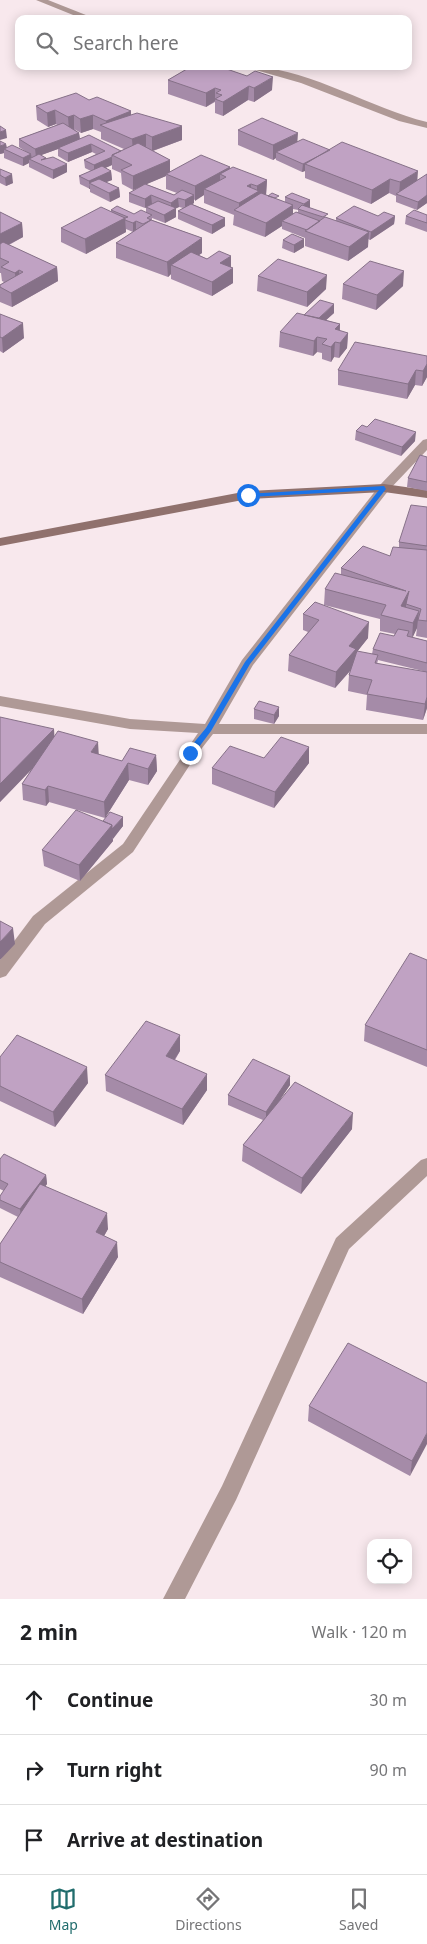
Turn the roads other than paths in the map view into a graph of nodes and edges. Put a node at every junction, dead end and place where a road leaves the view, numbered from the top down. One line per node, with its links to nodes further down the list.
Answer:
1 (40, 0): 2 (street)
2 (81, 15)
3 (263, 70): 4 (street)
4 (427, 125)
5 (427, 443): 6 (street)
6 (384, 488): 7 (street); 8 (street); 10 (street)
7 (427, 494)
8 (0, 542)
9 (0, 701): 10 (street)
10 (209, 729): 11 (street); 12 (street)
11 (427, 729)
12 (0, 972)
13 (427, 1165): 14 (street)
14 (174, 1599)

